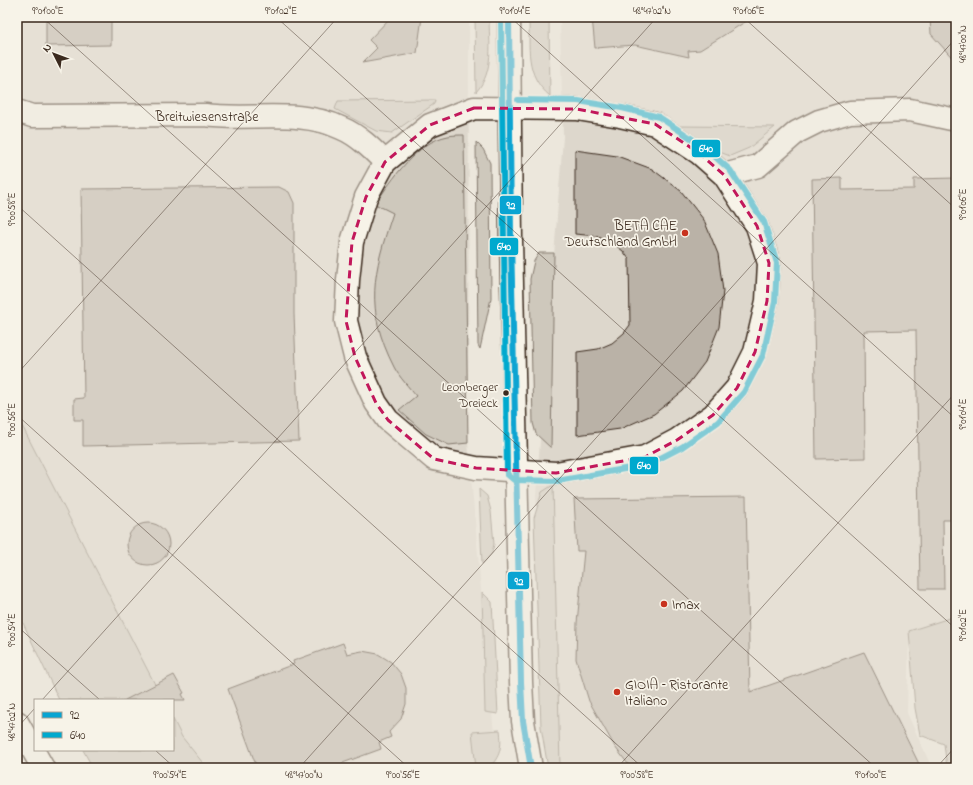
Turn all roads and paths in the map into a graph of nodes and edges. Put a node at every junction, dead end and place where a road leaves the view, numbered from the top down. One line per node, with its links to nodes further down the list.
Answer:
1 (509, 17): 2 (main road)
2 (510, 108): 5 (main road); 6 (main road); 7 (main road)
3 (17, 111): 5 (main road, Breitwiesenstraße)
4 (956, 120): 6 (main road)
5 (384, 162): 7 (main road)
6 (724, 175): 7 (main road)
7 (516, 472): 10 (main road)
8 (17, 722): 9 (main road)
9 (43, 768)
10 (531, 768)

